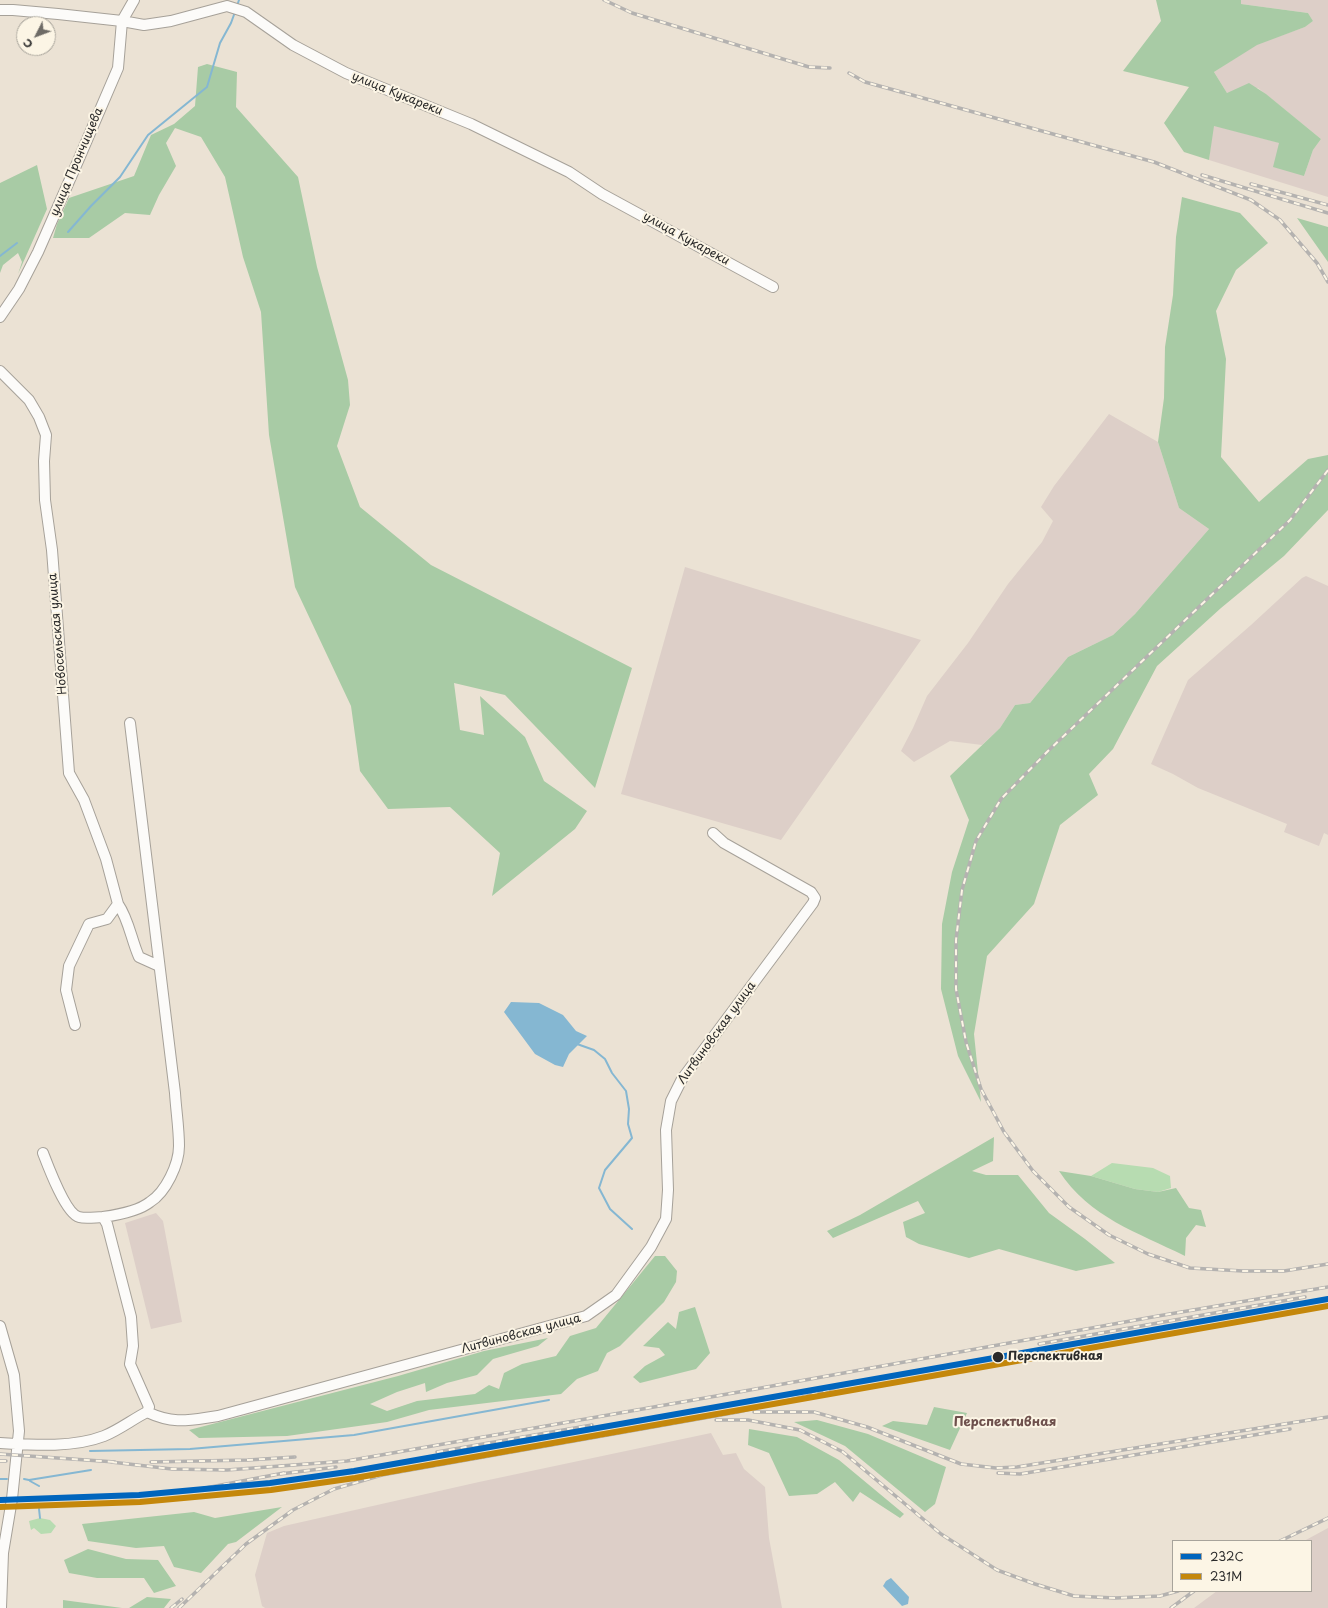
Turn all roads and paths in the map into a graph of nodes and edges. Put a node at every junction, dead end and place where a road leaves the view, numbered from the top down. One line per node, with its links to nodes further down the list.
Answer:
1 (134, 0): 3 (street, улица Прончищева)
2 (0, 10): 3 (street, улица Кукареки)
3 (122, 21): 4 (street, улица Кукареки); 5 (street, улица Прончищева)
4 (773, 287)
5 (0, 317)
6 (0, 371): 9 (street, Новосельская улица)
7 (130, 723): 10 (street)
8 (713, 833): 15 (street, Литвиновская улица)
9 (118, 904): 10 (street, Новосельская улица); 11 (street)
10 (160, 966): 13 (street)
11 (74, 1025)
12 (43, 1153): 13 (street)
13 (103, 1217): 15 (street)
14 (0, 1326): 17 (street)
15 (147, 1412): 17 (street)
16 (0, 1443): 17 (street)
17 (18, 1444): 18 (street)
18 (1, 1608)

